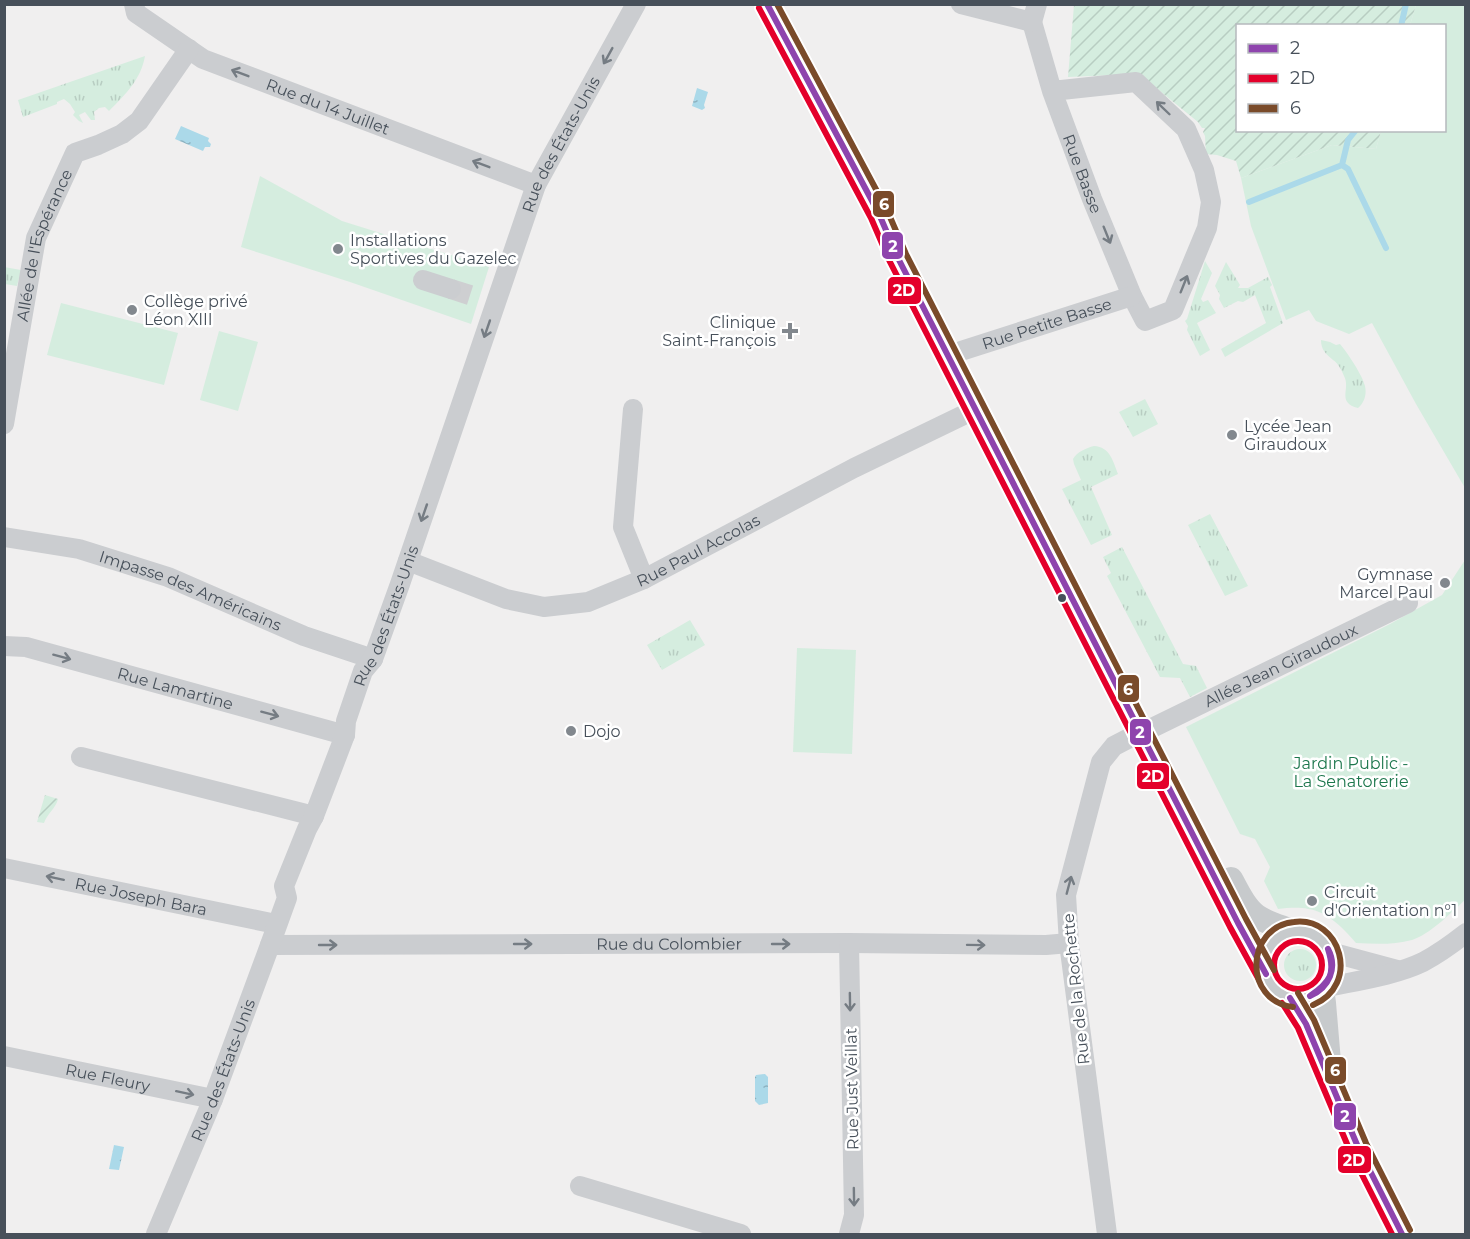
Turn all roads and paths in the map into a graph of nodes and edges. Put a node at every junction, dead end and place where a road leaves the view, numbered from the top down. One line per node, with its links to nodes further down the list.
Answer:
1 (134, 4): 7 (street, Rue du 14 Juillet)
2 (636, 4): 9 (street, Rue des États-Unis, one-way to 9)
3 (767, 4): 10 (main road)
4 (782, 4): 10 (main road)
5 (961, 4): 6 (street)
6 (1034, 13): 8 (street, Rue Basse)
7 (189, 49): 9 (street, Rue du 14 Juillet, one-way to 7); 18 (street, Allée de l'Espérance)
8 (1052, 91): 14 (street, Rue Basse, one-way to 14); 14 (street, Rue Basse, one-way to 8)
9 (536, 185): 20 (street, Rue des États-Unis, one-way to 20)
10 (875, 197): 11 (main road)
11 (904, 255): 15 (main road); 16 (main road)
12 (423, 280): 13 (street)
13 (451, 289)
14 (1132, 296): 15 (street, Rue Petite Basse)
15 (961, 351): 25 (main road)
16 (976, 408): 21 (street, Rue Paul Accolas); 25 (main road)
17 (633, 409): 21 (street)
18 (4, 424)
19 (4, 537): 24 (street, Impasse des Américains)
20 (408, 560): 21 (street, Rue Paul Accolas); 24 (street, Rue des États-Unis)
21 (644, 579)
22 (1408, 603): 25 (street, Allée Jean Giraudoux)
23 (4, 646): 26 (street, Rue Lamartine, one-way to 26)
24 (373, 659): 26 (street, Rue des États-Unis)
25 (1147, 730): 31 (main road); 33 (street, Rue de la Rochette, one-way to 25); 38 (main road)
26 (345, 735): 28 (street, Rue des États-Unis)
27 (81, 757): 28 (street)
28 (314, 816): 30 (street, Rue des États-Unis)
29 (4, 868): 30 (street, Rue Joseph Bara, one-way to 29)
30 (276, 924): 35 (street, Rue des États-Unis)
31 (1292, 931): 36 (main road); 38 (main road)
32 (1466, 933): 37 (street)
33 (1069, 943): 34 (street, Rue du Colombier, one-way to 33); 48 (street, Rue de la Rochette)
34 (849, 944): 35 (street, Rue du Colombier, one-way to 34); 47 (street, Rue Just Veillat, one-way to 47)
35 (270, 945): 43 (street, Rue des États-Unis)
36 (1330, 952): 37 (street); 39 (main road)
37 (1399, 971): 39 (street)
38 (1266, 974): 40 (main road)
39 (1323, 989): 40 (main road); 42 (main road)
40 (1290, 998): 42 (main road)
41 (4, 1056): 43 (street, Rue Fleury, one-way to 43)
42 (1330, 1080): 49 (main road)
43 (213, 1099): 45 (street, Rue des États-Unis)
44 (580, 1186): 46 (street)
45 (156, 1234)
46 (741, 1234)
47 (849, 1234)
48 (1107, 1234)
49 (1402, 1234)

